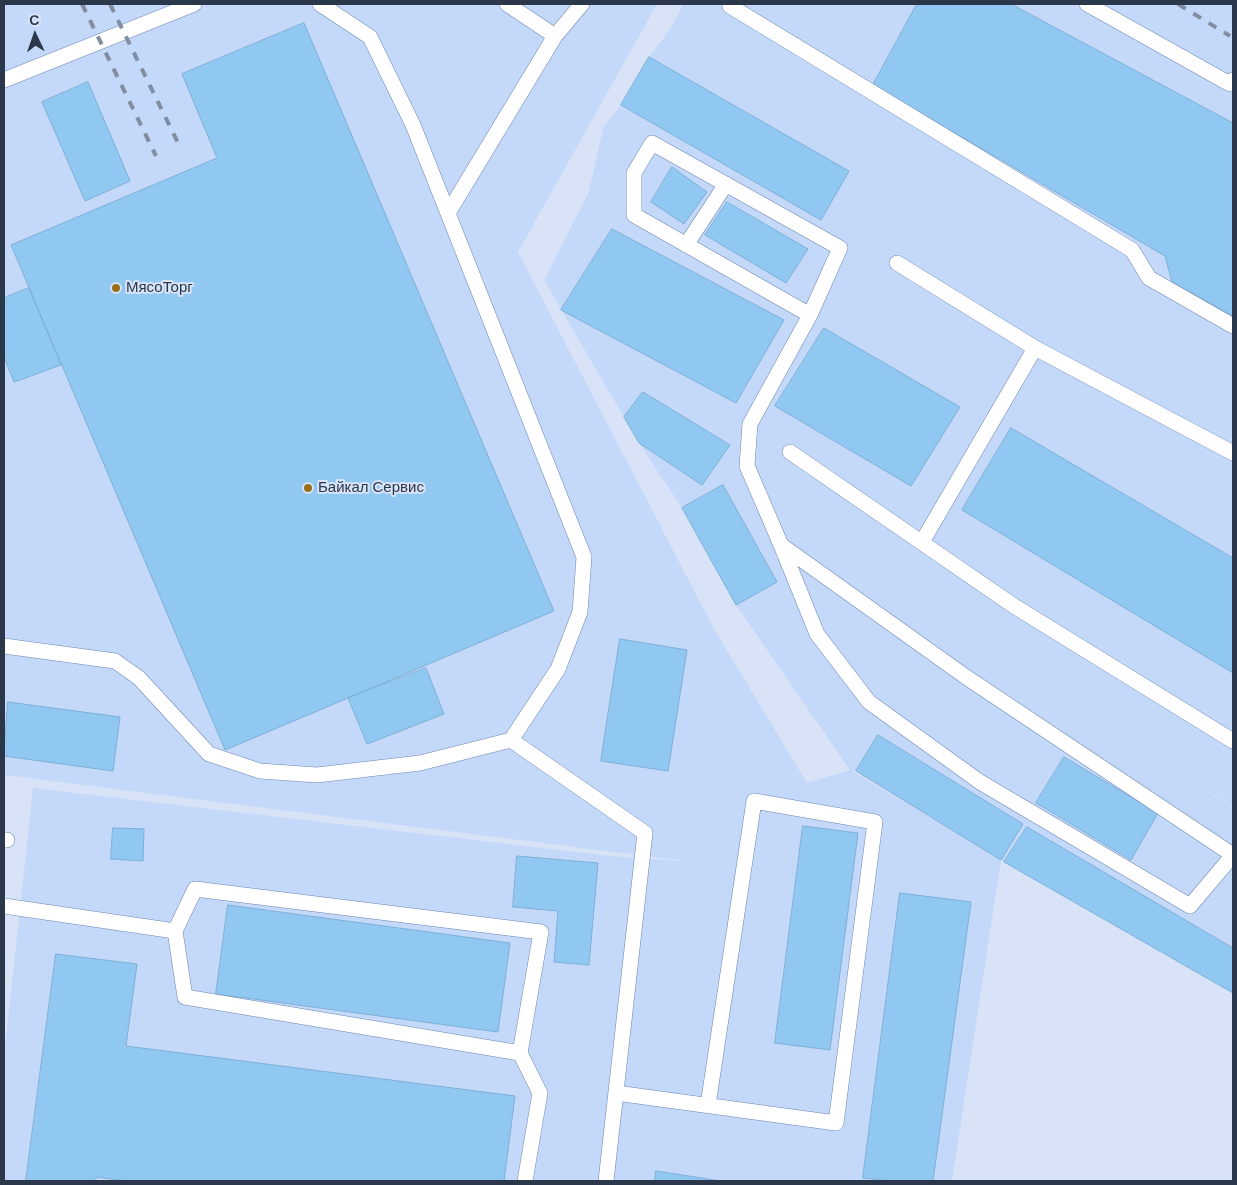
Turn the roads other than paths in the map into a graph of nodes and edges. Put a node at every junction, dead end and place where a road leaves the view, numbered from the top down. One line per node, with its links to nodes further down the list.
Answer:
1 (194, 4): 8 (lane)
2 (320, 4): 11 (lane)
3 (507, 4): 7 (lane)
4 (582, 4): 7 (lane)
5 (730, 4): 15 (lane)
6 (1087, 4): 9 (lane)
7 (555, 36): 11 (lane)
8 (4, 80)
9 (1233, 80)
10 (726, 184): 12 (lane); 12 (lane); 14 (lane)
11 (448, 213): 22 (lane)
12 (686, 244): 14 (lane)
13 (897, 263): 16 (lane)
14 (810, 315): 20 (lane)
15 (1233, 326)
16 (1035, 348): 18 (lane); 19 (lane)
17 (790, 452): 19 (lane)
18 (1233, 453)
19 (922, 542): 23 (lane)
20 (781, 545): 24 (lane); 24 (lane)
21 (4, 646): 22 (lane)
22 (511, 740): 28 (lane)
23 (1233, 741)
24 (1233, 855)
25 (4, 906): 26 (lane)
26 (176, 931): 27 (lane); 27 (lane)
27 (520, 1053): 30 (lane)
28 (616, 1093): 29 (lane); 31 (lane)
29 (708, 1105): 29 (lane)
30 (525, 1181)
31 (606, 1181)

